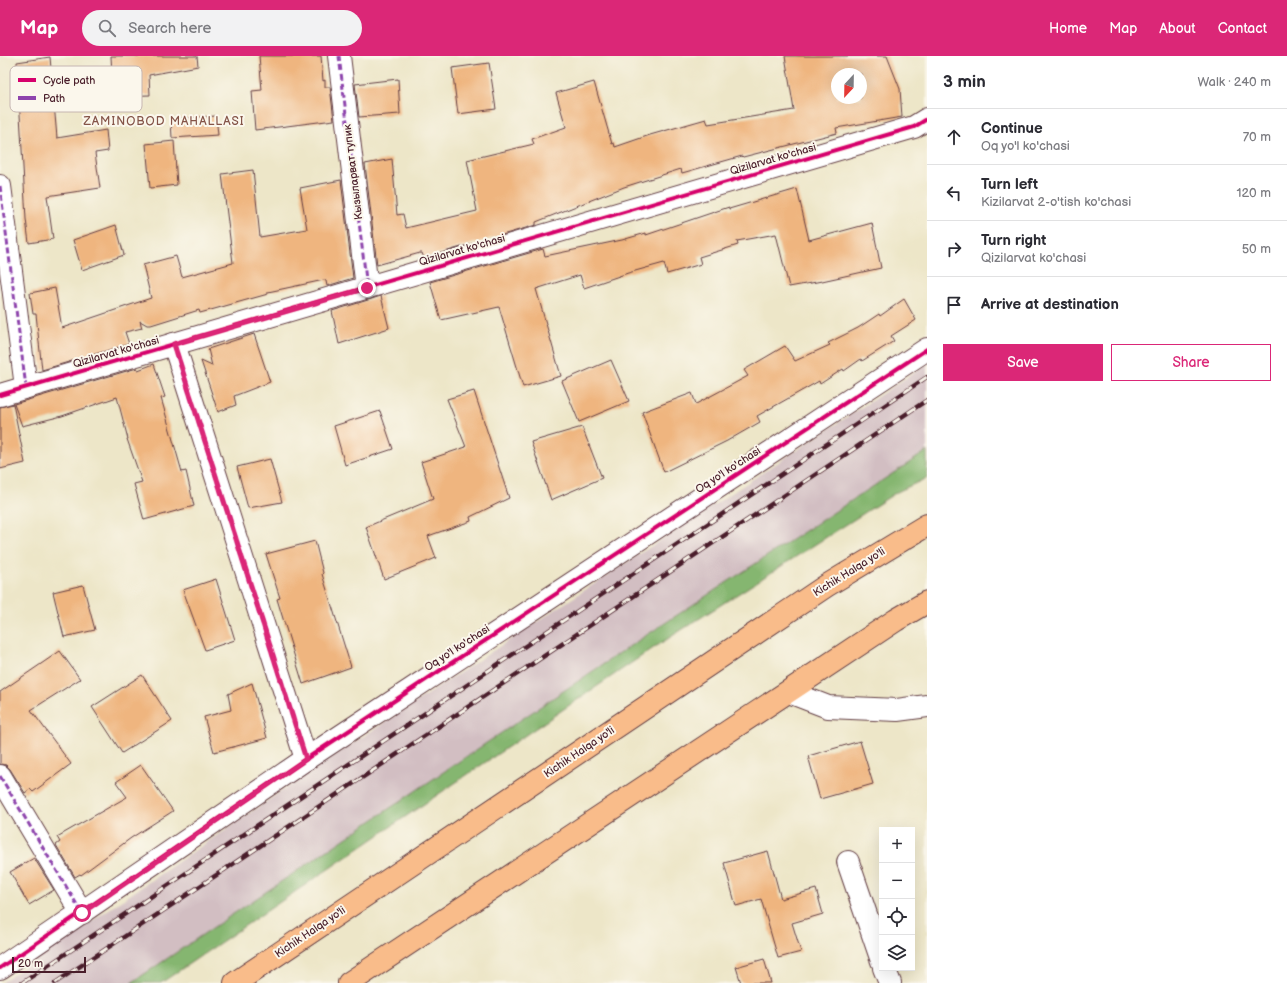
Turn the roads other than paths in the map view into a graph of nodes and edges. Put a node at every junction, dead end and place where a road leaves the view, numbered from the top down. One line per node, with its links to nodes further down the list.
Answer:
1 (339, 56): 4 (street, Кызыларват тупик)
2 (927, 119): 4 (street, Qizilarvat ko'chasi)
3 (0, 186): 7 (street)
4 (367, 288): 5 (street, Qizilarvat ko'chasi)
5 (174, 344): 7 (street, Qizilarvat ko'chasi); 13 (street)
6 (927, 348): 13 (street, Oq yo'l ko'chasi)
7 (26, 388): 8 (street, Qizilarvat ko'chasi)
8 (0, 395)
9 (927, 526): 20 (highway, Kichik Halqa yo'li)
10 (927, 602): 11 (highway)
11 (788, 692): 12 (street); 21 (highway)
12 (927, 706)
13 (306, 759): 16 (street, Oq yo'l ko'chasi)
14 (0, 776): 16 (street)
15 (848, 862): 17 (street)
16 (82, 913): 18 (street, Oq yo'l ko'chasi)
17 (879, 952)
18 (0, 968)
19 (885, 971): 22 (street)
20 (235, 983)
21 (349, 983)
22 (890, 983)

